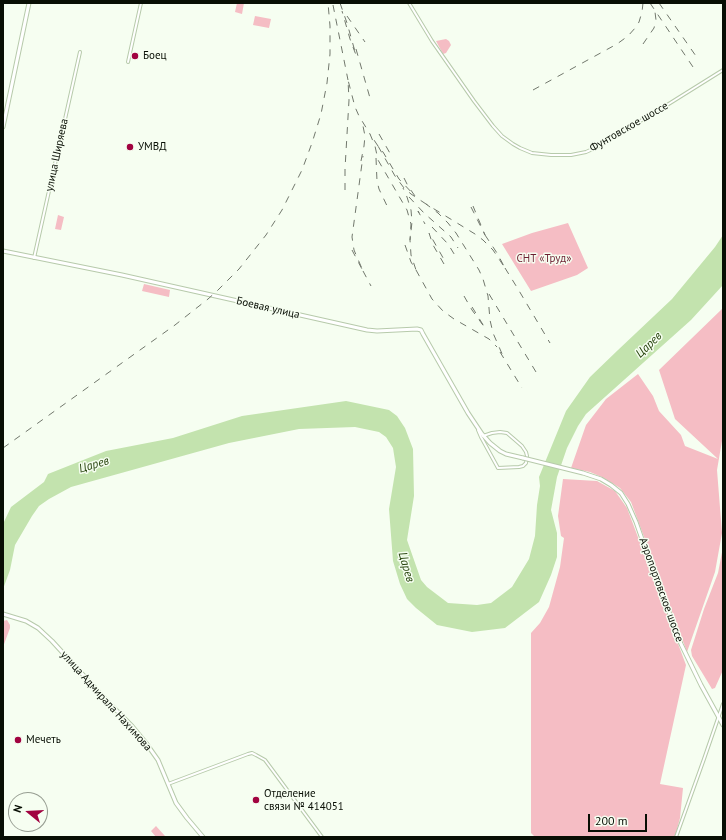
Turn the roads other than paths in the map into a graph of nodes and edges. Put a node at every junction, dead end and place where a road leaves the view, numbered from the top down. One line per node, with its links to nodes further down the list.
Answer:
1 (29, 3): 7 (main road)
2 (141, 3): 5 (street)
3 (409, 3): 6 (street, Фунтовское шоссе)
4 (80, 52): 9 (street, улица Ширяева)
5 (128, 62)
6 (723, 70)
7 (3, 127)
8 (3, 251): 9 (main road, Боевая улица)
9 (34, 258): 10 (main road, Боевая улица)
10 (478, 430): 11 (main road, Аэропортовское шоссе); 13 (street)
11 (483, 436): 12 (main road, Аэропортовское шоссе); 13 (street)
12 (488, 441): 13 (street); 16 (main road, Аэропортовское шоссе, bridge)
13 (485, 446)
14 (3, 614): 18 (main road, улица Адмирала Нахимова)
15 (723, 704): 16 (street)
16 (718, 717): 17 (main road, Аэропортовское шоссе); 21 (street)
17 (723, 725)
18 (168, 784): 19 (main road, улица Адмирала Нахимова); 20 (street)
19 (203, 837)
20 (322, 837)
21 (676, 837)

